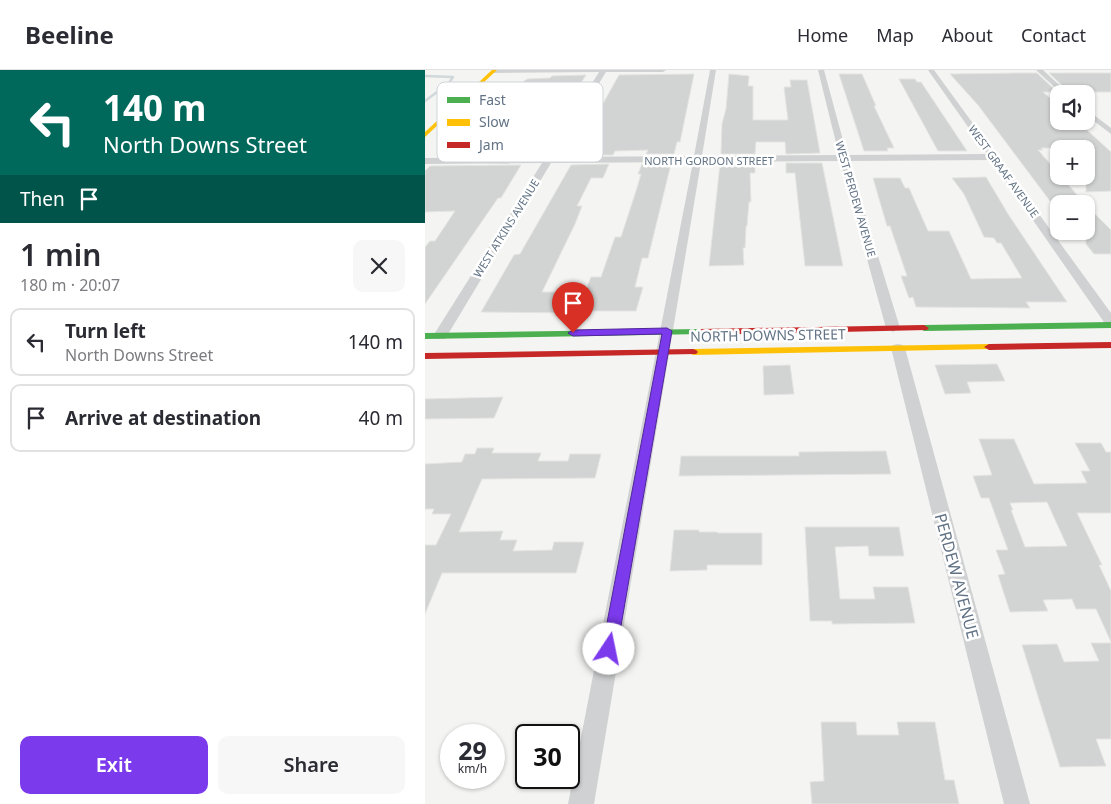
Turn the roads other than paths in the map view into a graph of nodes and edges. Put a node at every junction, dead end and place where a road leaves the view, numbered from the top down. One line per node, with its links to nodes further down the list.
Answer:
1 (495, 70): 2 (street); 8 (street)
2 (604, 70): 3 (street); 9 (street, WEST ATKINS AVENUE)
3 (663, 70)
4 (713, 70): 18 (street)
5 (821, 70): 16 (street, WEST PERDEW AVENUE)
6 (931, 70): 15 (street, WEST GRAAF AVENUE)
7 (1039, 70): 10 (street)
8 (482, 82)
9 (597, 82)
10 (1056, 85)
11 (1095, 119): 13 (street)
12 (437, 124): 14 (street)
13 (1111, 132)
14 (425, 135)
15 (994, 157): 16 (street, NORTH GORDON STREET); 20 (street, WEST GRAAF AVENUE)
16 (844, 159): 18 (street, NORTH GORDON STREET); 21 (street, WEST PERDEW AVENUE)
17 (603, 160): 18 (street, NORTH GORDON STREET)
18 (696, 160): 22 (street)
19 (547, 162): 24 (street, WEST ATKINS AVENUE)
20 (1111, 323): 21 (street, NORTH DOWNS STREET)
21 (893, 328): 22 (street, NORTH DOWNS STREET)
22 (667, 331): 24 (street, NORTH DOWNS STREET); 27 (street)
23 (425, 336): 24 (street, NORTH DOWNS STREET)
24 (440, 336)
25 (1111, 345): 26 (street, NORTH DOWNS STREET)
26 (897, 348): 27 (street, NORTH DOWNS STREET); 30 (street, PERDEW AVENUE)
27 (664, 351): 28 (street, NORTH DOWNS STREET); 29 (street)
28 (426, 358)
29 (581, 804)
30 (1017, 804)

